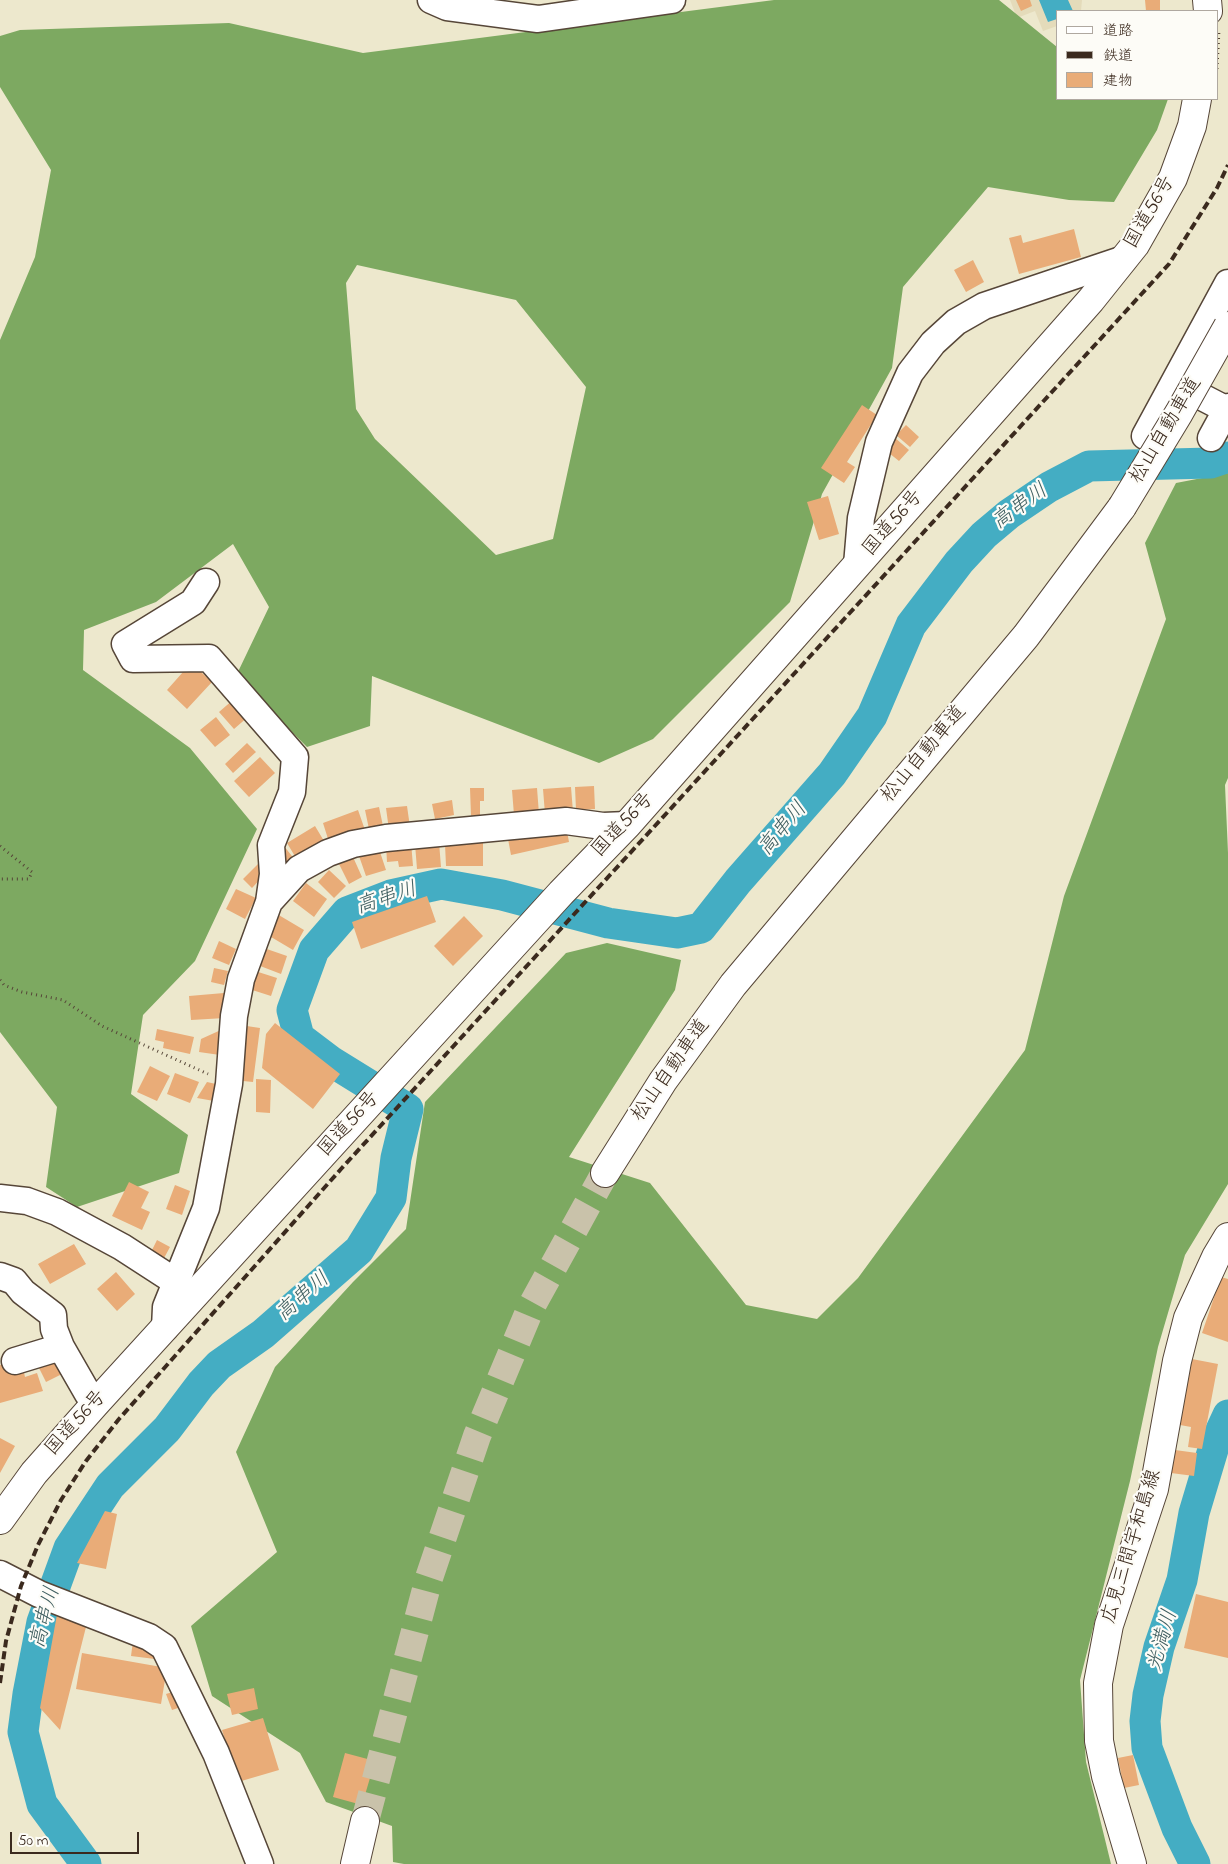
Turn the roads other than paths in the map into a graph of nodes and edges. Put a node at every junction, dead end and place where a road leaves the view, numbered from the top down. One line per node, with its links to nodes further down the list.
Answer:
1 (431, 0): 2 (street)
2 (672, 0)
3 (1197, 100): 4 (main road, 国道56号)
4 (1124, 259): 11 (main road, 国道56号); 11 (street)
5 (1228, 283): 7 (street)
6 (1228, 326): 15 (main road, 松山自動車道, bridge)
7 (1175, 383): 8 (street); 9 (street)
8 (1227, 409): 10 (street)
9 (1145, 436)
10 (1211, 438)
11 (857, 565): 13 (main road, 国道56号)
12 (206, 582): 14 (street)
13 (626, 825): 14 (street); 21 (main road, 国道56号)
14 (269, 902): 19 (street)
15 (605, 1172)
16 (0, 1198): 19 (street)
17 (1228, 1237): 30 (main road, 広見三間宇和島線)
18 (0, 1276): 20 (street)
19 (176, 1282): 21 (street)
20 (11, 1294): 22 (street)
21 (165, 1328): 24 (main road, 国道56号)
22 (61, 1346): 23 (street); 24 (street)
23 (15, 1360)
24 (96, 1402): 25 (main road, 国道56号)
25 (0, 1520)
26 (0, 1574): 28 (street)
27 (365, 1821): 29 (main road)
28 (260, 1864)
29 (355, 1864)
30 (1132, 1864)

